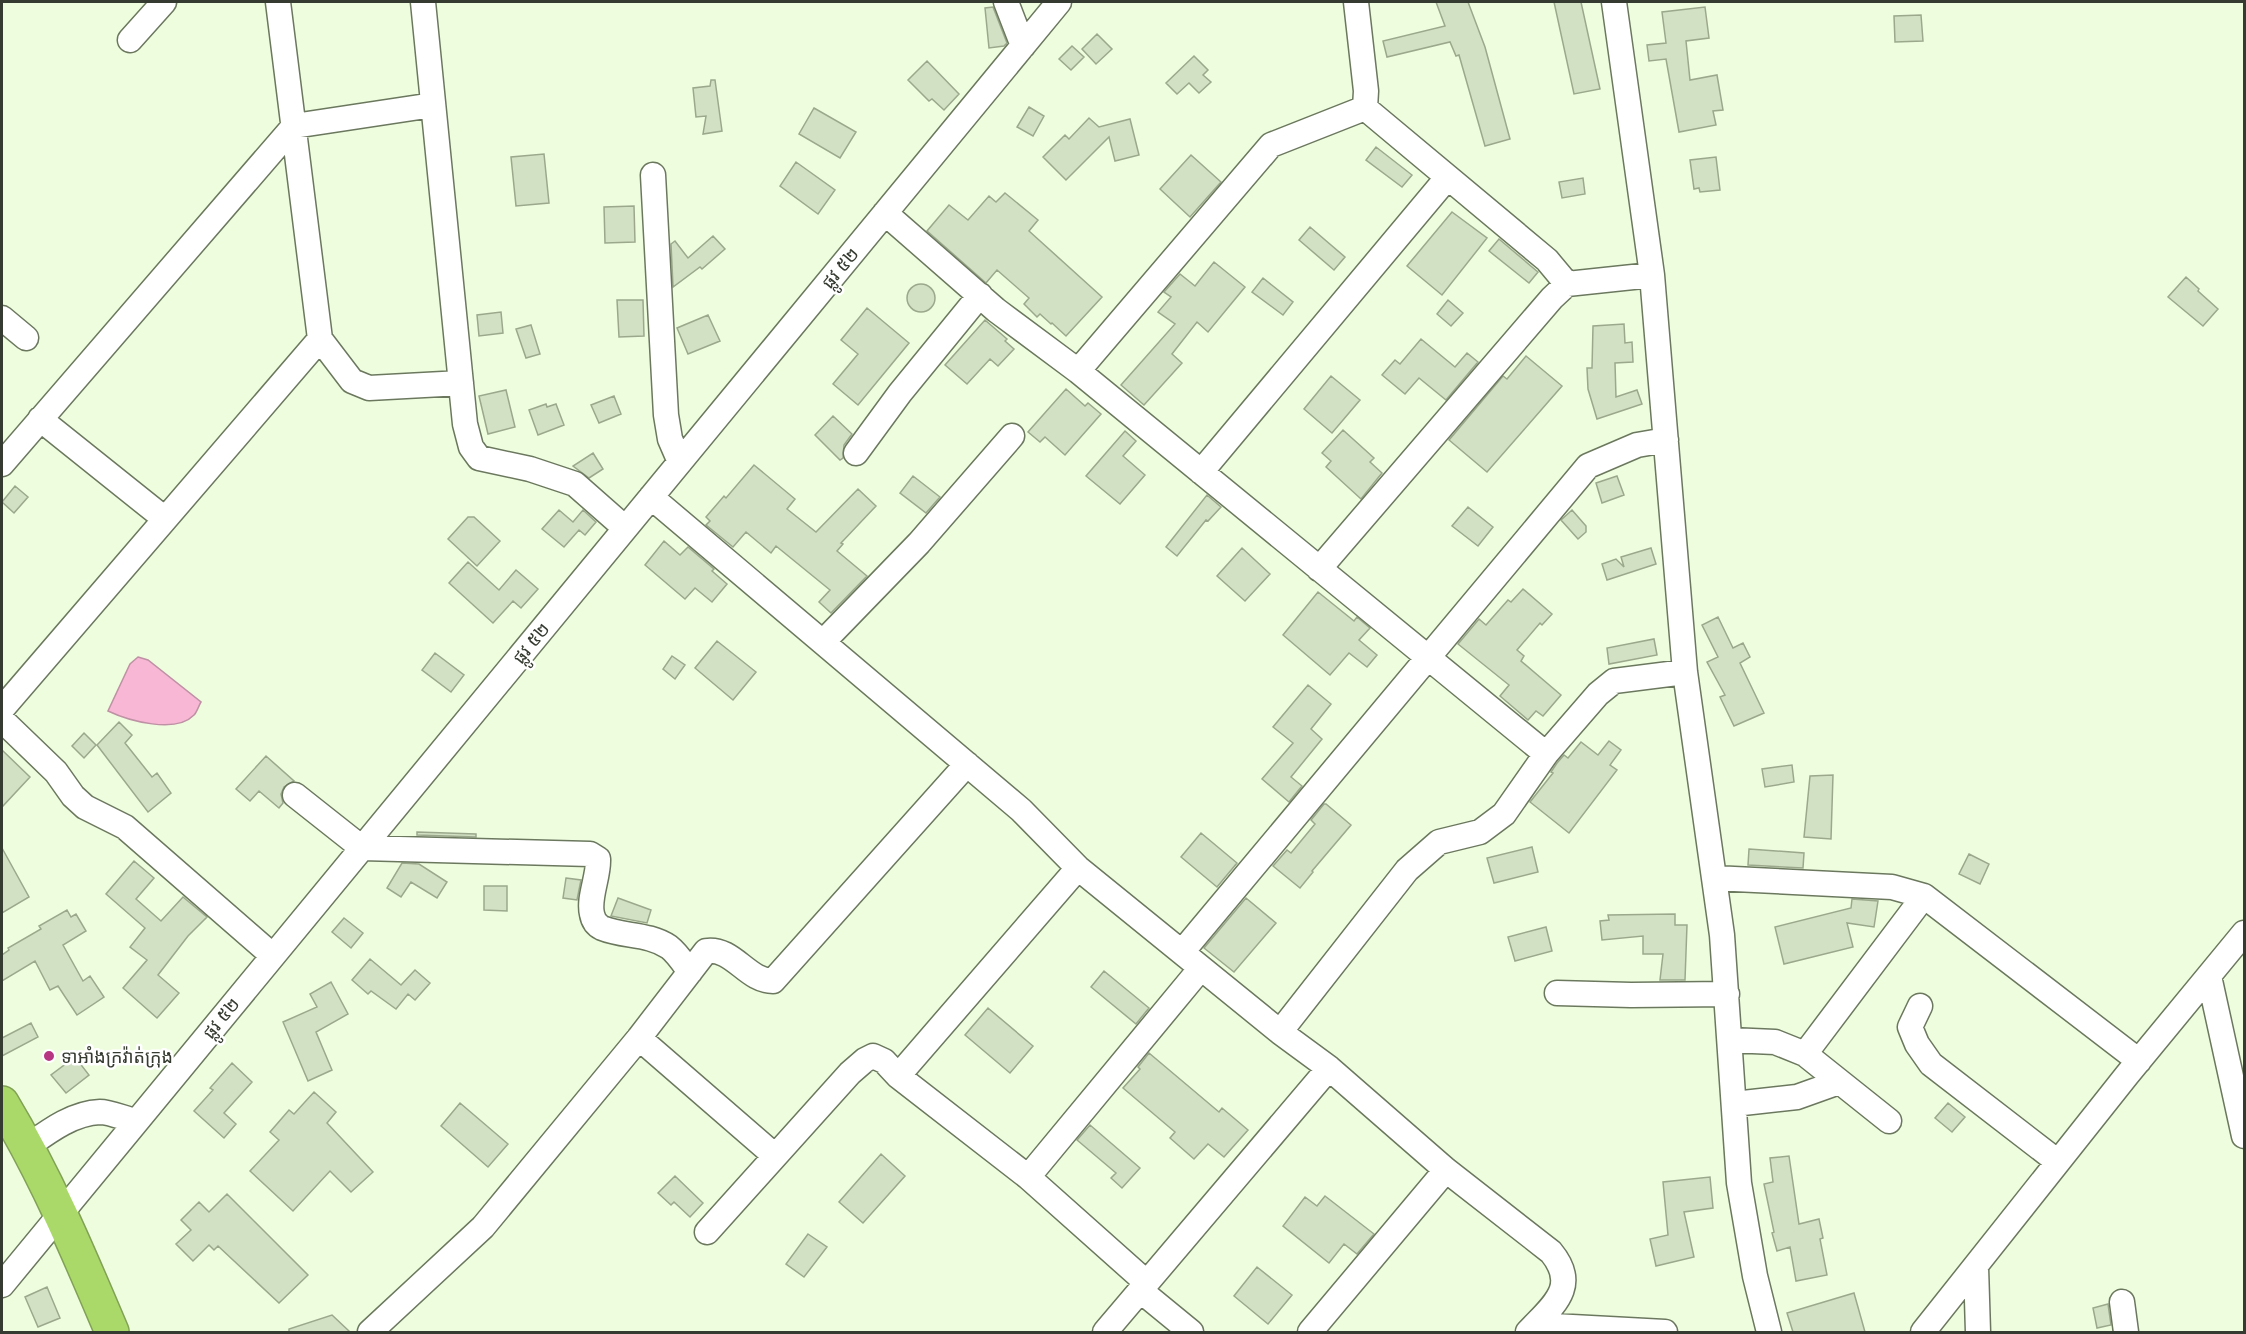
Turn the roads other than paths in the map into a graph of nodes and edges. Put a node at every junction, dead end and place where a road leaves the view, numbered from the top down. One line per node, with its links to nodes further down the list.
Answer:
1 (164, 2): 8 (street)
2 (278, 2): 12 (street)
3 (423, 2): 10 (street)
4 (1006, 2): 9 (street)
5 (1059, 2): 9 (street, ផ្លូវ ៥២)
6 (1356, 2): 11 (street)
7 (1614, 2): 16 (street)
8 (130, 40)
9 (1023, 46): 15 (street, ផ្លូវ ៥២)
10 (433, 105): 12 (street); 23 (street)
11 (1365, 108): 14 (street); 22 (street)
12 (294, 126): 21 (street); 24 (street)
13 (653, 175): 28 (street)
14 (1447, 178): 17 (street); 30 (street)
15 (885, 213): 18 (street); 28 (street, ផ្លូវ ៥២)
16 (1652, 275): 17 (street); 26 (street)
17 (1567, 284): 34 (street)
18 (980, 295): 22 (street); 27 (street)
19 (2, 318): 20 (street)
20 (26, 338)
21 (320, 339): 23 (street); 32 (street)
22 (1078, 371): 30 (street)
23 (461, 383): 33 (street)
24 (40, 419): 29 (street); 32 (street)
25 (1012, 436): 35 (street)
26 (1666, 440): 36 (street); 37 (street)
27 (856, 453)
28 (680, 462): 31 (street, ផ្លូវ ៥២)
29 (2, 464)
30 (1201, 472): 34 (street)
31 (651, 497): 33 (street, ផ្លូវ ៥២); 35 (street)
32 (165, 519): 38 (street)
33 (625, 528): 43 (street, ផ្លូវ ៥២)
34 (1319, 568): 36 (street)
35 (823, 642): 41 (street)
36 (1428, 658): 40 (street); 48 (street)
37 (1685, 672): 40 (street); 45 (street)
38 (2, 709)
39 (2, 720): 49 (street)
40 (1546, 754): 56 (street)
41 (967, 764): 44 (street); 51 (street)
42 (295, 795): 43 (street)
43 (362, 848): 49 (street, ផ្លូវ ៥២); 51 (street)
44 (1078, 868): 48 (street); 62 (street)
45 (1714, 878): 46 (street); 54 (street)
46 (1924, 896): 59 (street); 60 (street)
47 (2244, 933): 52 (street)
48 (1182, 952): 50 (street)
49 (273, 956): 66 (street, ផ្លូវ ៥២)
50 (1202, 968): 56 (street); 73 (street)
51 (690, 972): 57 (street)
52 (2208, 976): 60 (street); 68 (street)
53 (1557, 993): 54 (street)
54 (1726, 994): 58 (street)
55 (1920, 1006): 71 (street)
56 (1280, 1032): 61 (street)
57 (639, 1038): 70 (street); 82 (street)
58 (1730, 1040): 59 (street); 65 (street)
59 (1805, 1054): 63 (street)
60 (2139, 1061): 71 (street)
61 (1329, 1068): 72 (street); 78 (street)
62 (898, 1076): 70 (street); 73 (street)
63 (1839, 1082): 65 (street); 67 (street)
64 (2, 1103): 69 (highway)
65 (1734, 1104): 87 (street)
66 (136, 1121): 69 (street); 74 (street, ផ្លូវ ៥២)
67 (1889, 1121)
68 (2244, 1136)
69 (28, 1146): 74 (highway)
70 (775, 1156): 75 (street)
71 (2058, 1162): 76 (street)
72 (1446, 1170): 80 (street); 85 (street)
73 (1028, 1178): 78 (street)
74 (61, 1213): 77 (street, ផ្លូវ ៥២); 81 (highway)
75 (707, 1232)
76 (1976, 1267): 88 (street); 89 (street)
77 (2, 1285)
78 (1144, 1287): 83 (street); 84 (street)
79 (2122, 1302): 90 (street)
80 (1532, 1329): 86 (street)
81 (112, 1332)
82 (370, 1332)
83 (1105, 1332)
84 (1191, 1332)
85 (1310, 1332)
86 (1665, 1332)
87 (1769, 1332)
88 (1923, 1332)
89 (1978, 1332)
90 (2126, 1332)

